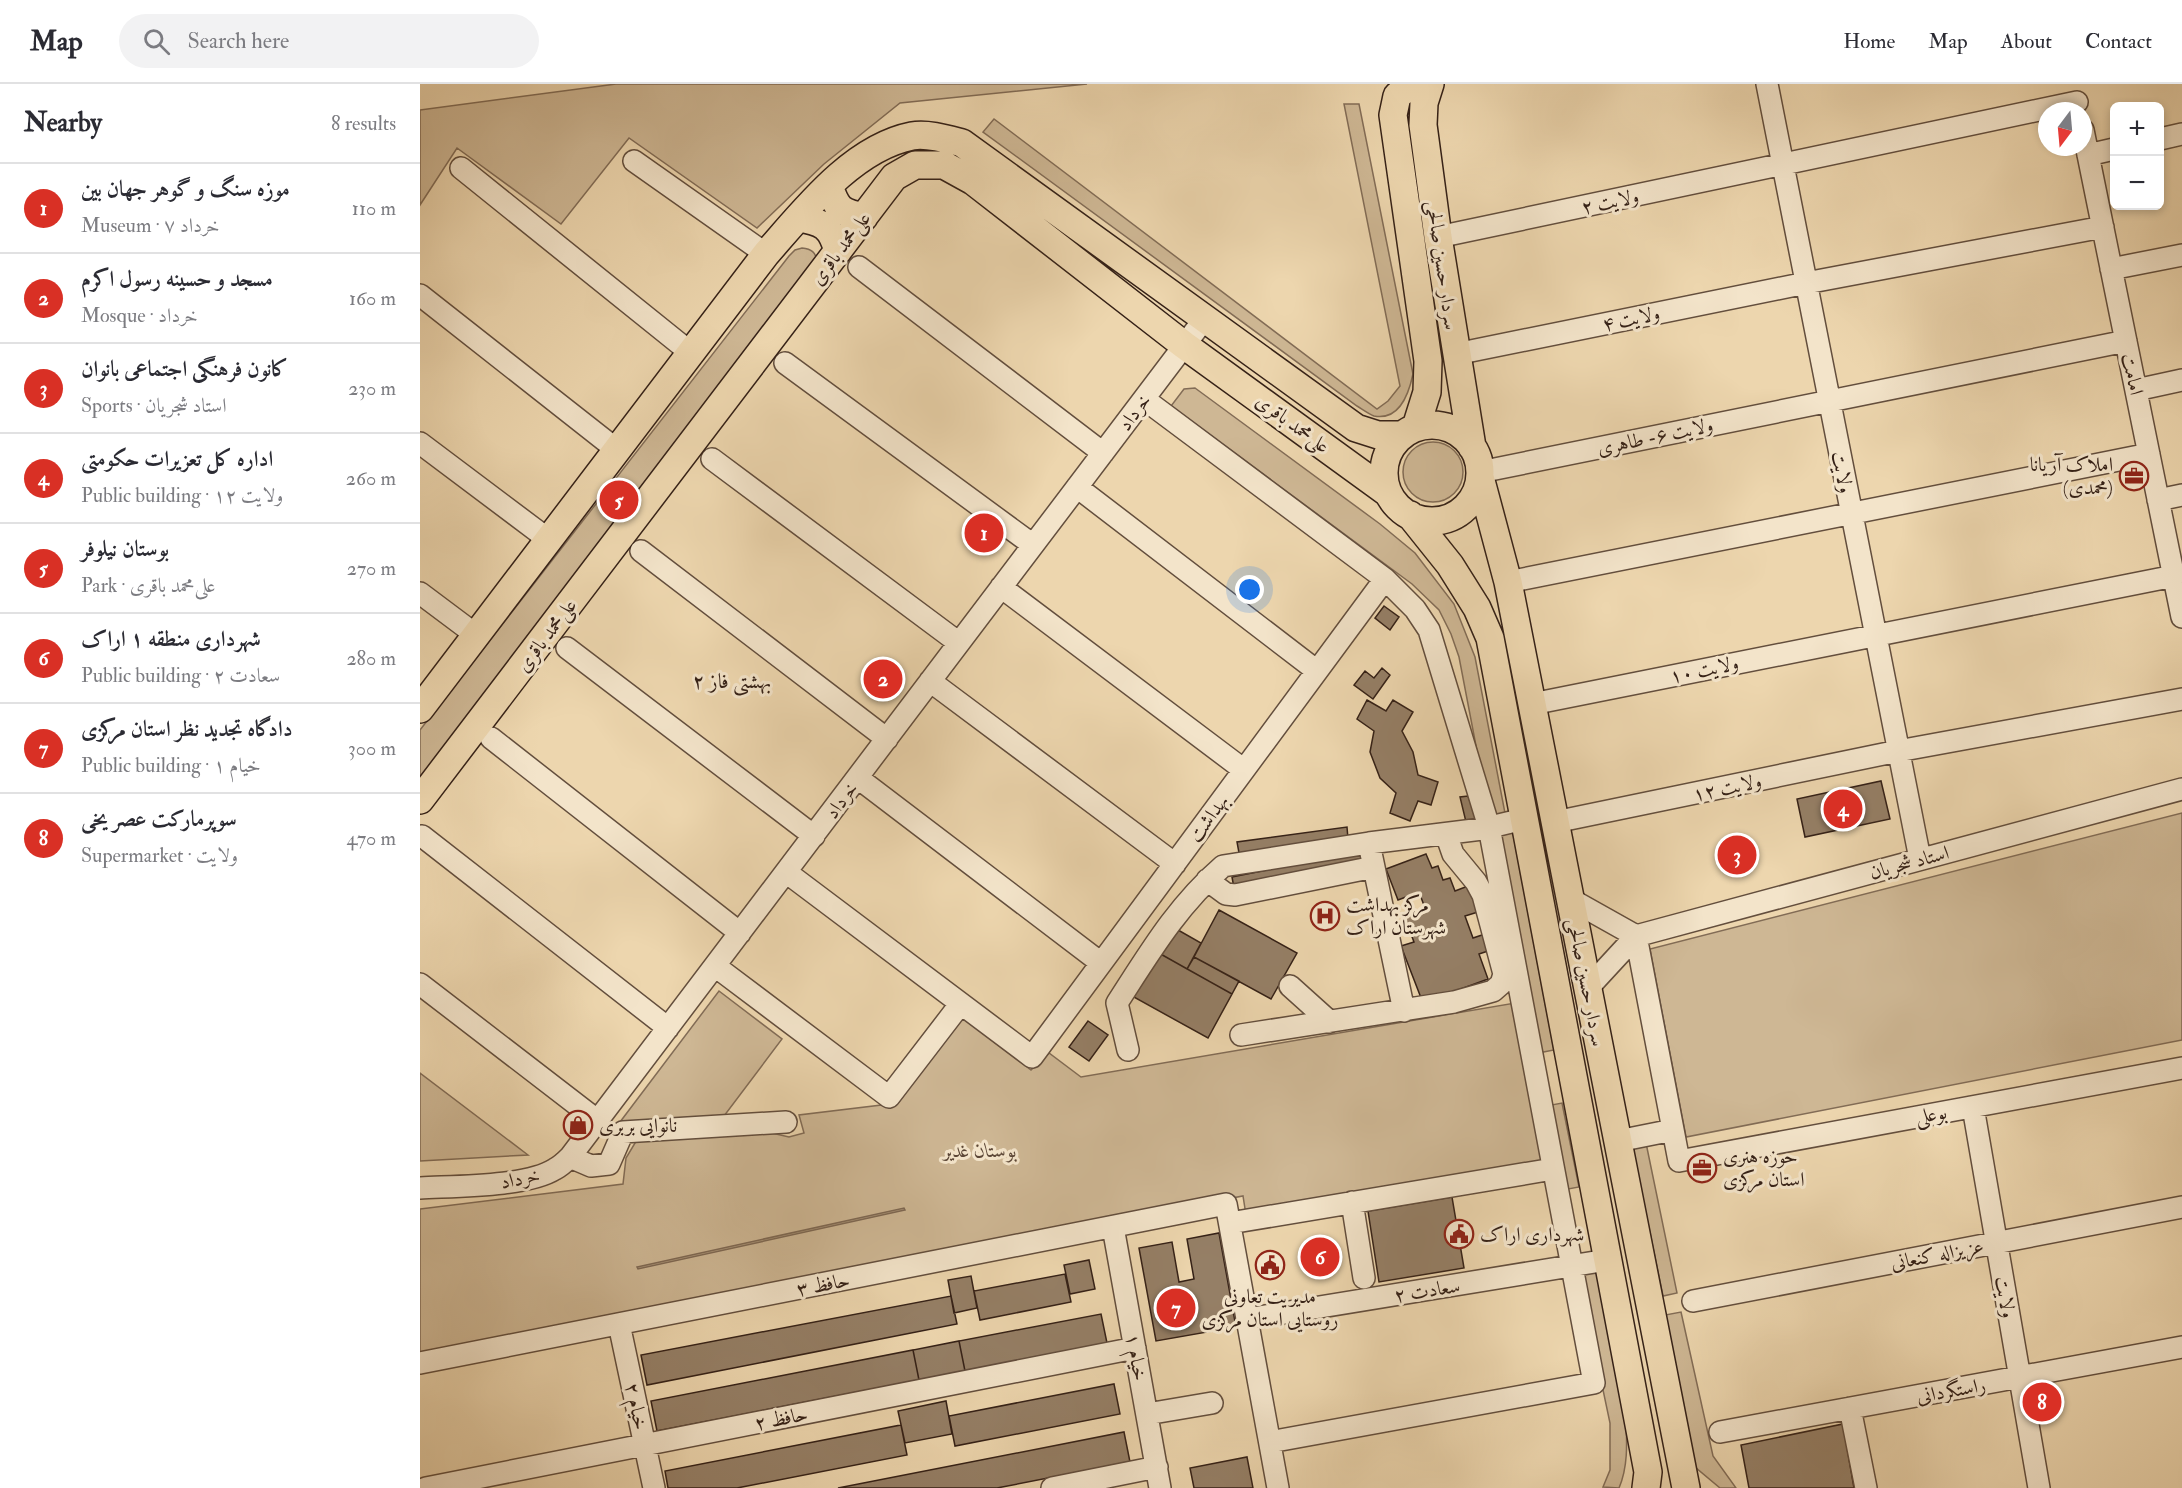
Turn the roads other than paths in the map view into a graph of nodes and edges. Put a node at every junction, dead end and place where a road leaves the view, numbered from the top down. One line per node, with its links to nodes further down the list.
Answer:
1 (1411, 84): 34 (main road, سردار حسین صالحی)
2 (1430, 84): 17 (main road, سردار حسین صالحی)
3 (1767, 84): 11 (street, ولایت)
4 (2077, 99): 11 (street, ولایت ۲)
5 (2182, 134): 6 (street)
6 (2164, 138)
7 (2110, 150): 8 (street)
8 (2092, 153)
9 (2088, 156): 16 (street, امامت)
10 (634, 161): 18 (street)
11 (1783, 165): 17 (street, ولایت ۲); 22 (street, ولایت)
12 (461, 168): 27 (street)
13 (829, 186): 14 (main road); 15 (main road, علی‌محمد باقری); 24 (main road, علی‌محمد باقری)
14 (864, 217): 20 (main road, علی‌محمد باقری); 26 (main road, علی‌محمد باقری)
15 (798, 218): 18 (main road, علی‌محمد باقری); 20 (main road)
16 (2103, 227): 21 (street, امامت); 22 (street, ولایت ۴)
17 (1438, 237): 28 (main road, سردار حسین صالحی)
18 (766, 254): 27 (main road, علی‌محمد باقری)
19 (2182, 255): 21 (street)
20 (848, 259): 38 (street); 72 (main road, علی‌محمد باقری)
21 (2111, 269): 25 (street, امامت)
22 (1806, 283): 28 (street, ولایت ۴); 33 (street, ولایت)
23 (420, 295): 37 (street)
24 (1205, 318): 26 (street, خرداد); 34 (main road, علی‌محمد باقری)
25 (2126, 341): 31 (street, امامت); 33 (street, ولایت ۶- طاهری)
26 (1184, 345): 32 (street, خرداد); 43 (main road, علی‌محمد باقری)
27 (691, 353): 37 (main road, علی‌محمد باقری)
28 (1456, 354): 36 (main road, سردار حسین صالحی)
29 (785, 363): 49 (street)
30 (2182, 380): 31 (street)
31 (2136, 390): 39 (street, امامت)
32 (1144, 399): 38 (street, خرداد); 52 (street)
33 (1829, 400): 41 (street, ولایت ۶- طاهری); 46 (street, ولایت)
34 (1409, 431): 36 (main road); 43 (main road)
35 (420, 443): 48 (street)
36 (1472, 447): 41 (main road)
37 (617, 450): 48 (main road, علی‌محمد باقری)
38 (1103, 453): 42 (street, خرداد)
39 (2149, 454): 45 (street, امامت); 46 (street)
40 (712, 459): 59 (street)
41 (1480, 475): 47 (main road); 53 (main road, سردار حسین صالحی)
42 (1077, 487): 49 (street, خرداد); 61 (street)
43 (1388, 492): 47 (main road)
44 (2182, 495): 45 (street)
45 (2158, 500): 51 (street, امامت)
46 (1852, 514): 53 (street); 57 (street, ولایت)
47 (1410, 515): 73 (main road, سردار حسین صالحی)
48 (549, 540): 58 (main road, علی‌محمد باقری)
49 (1033, 545): 54 (street, خرداد)
50 (641, 551): 67 (street)
51 (2174, 576): 56 (street, امامت); 57 (street, ولایت ۱۰)
52 (1385, 579): 61 (street, بهداشت); 75 (street)
53 (1508, 582): 64 (main road, سردار حسین صالحی)
54 (1002, 587): 59 (street, خرداد); 69 (street)
55 (420, 593): 58 (street)
56 (2182, 617)
57 (1875, 634): 64 (street, ولایت ۱۰); 68 (street, ولایت)
58 (476, 635): 65 (main road, علی‌محمد باقری)
59 (959, 643): 62 (street, خرداد)
60 (567, 648): 78 (street)
61 (1317, 671): 69 (street, بهداشت)
62 (930, 681): 67 (street, خرداد); 81 (street)
63 (2182, 699): 68 (street, ولایت ۱۲)
64 (1532, 704): 74 (main road, سردار حسین صالحی)
65 (420, 709)
66 (491, 738): 86 (street)
67 (886, 739): 70 (street, خرداد)
68 (1898, 750): 74 (street, ولایت ۱۲); 80 (street, ولایت)
69 (1244, 770): 81 (street, بهداشت)
70 (858, 778): 78 (street, خرداد); 88 (street)
71 (2182, 789): 80 (street, استاد شجریان)
72 (420, 800)
73 (1524, 819): 75 (street); 113 (main road, سردار حسین صالحی)
74 (1556, 822): 85 (main road, سردار حسین صالحی)
75 (1489, 827): 76 (street); 106 (street)
76 (1446, 834): 79 (street); 94 (street)
77 (422, 836): 96 (street)
78 (814, 836): 83 (street, خرداد)
79 (1369, 843): 82 (street); 84 (street)
80 (1920, 859): 87 (street, استاد شجریان)
81 (1175, 864): 88 (street, بهداشت)
82 (1374, 867): 84 (street); 94 (street)
83 (786, 872): 86 (street, خرداد); 88 (street, بهداشت)
84 (1207, 879): 98 (street)
85 (1570, 899): 87 (street); 92 (main road, سردار حسین صالحی)
86 (740, 933): 89 (street, خرداد)
87 (1636, 936): 92 (street); 103 (street)
88 (1101, 963)
89 (715, 966): 93 (street); 96 (street, خرداد)
90 (420, 984): 101 (street)
91 (1290, 986): 95 (street)
92 (1588, 988): 104 (main road, سردار حسین صالحی)
93 (955, 1011)
94 (1404, 1011): 95 (street)
95 (1330, 1022): 97 (street)
96 (668, 1028): 101 (street, خرداد)
97 (1241, 1035)
98 (1128, 1050)
99 (2182, 1068): 100 (street, بوعلی)
100 (1973, 1107): 103 (street, بوعلی); 112 (street, ولایت)
101 (598, 1121): 105 (street, خرداد)
102 (786, 1122): 105 (street)
103 (1673, 1130): 104 (street)
104 (1618, 1141): 129 (main road, سردار حسین صالحی)
105 (570, 1157): 107 (street, خرداد)
106 (1552, 1169): 108 (street, حافظ ۳); 114 (street)
107 (420, 1188)
108 (1352, 1202): 110 (street, حافظ ۳); 115 (street)
109 (2182, 1207): 112 (street, عزیزاله کنعانی)
110 (1228, 1214): 111 (street, حافظ ۳); 117 (street)
111 (1113, 1227): 118 (street, حافظ ۳); 120 (street, خیام ۱)
112 (1996, 1242): 116 (street, عزیزاله کنعانی); 122 (street, ولایت)
113 (1607, 1260): 114 (street, سعادت ۲); 130 (main road, سردار حسین صالحی)
114 (1571, 1266): 117 (street, سعادت ۲); 127 (street)
115 (1364, 1278)
116 (1693, 1301)
117 (1247, 1320): 127 (street)
118 (619, 1324): 121 (street, حافظ ۳); 128 (street, خیام ۲)
119 (2182, 1347): 122 (street, راستگردانی)
120 (1135, 1348): 125 (street, خیام ۱); 128 (street, حافظ ۲)
121 (420, 1363)
122 (2020, 1377): 124 (street, راستگردانی); 139 (street, ولایت)
123 (1212, 1403): 125 (street)
124 (1850, 1408): 126 (street, راستگردانی); 138 (street)
125 (1147, 1414): 131 (street, خیام ۱)
126 (1720, 1432)
127 (1270, 1442): 135 (street)
128 (645, 1445): 132 (street, حافظ ۲); 133 (street, خیام ۲)
129 (1679, 1452): 130 (main road); 137 (main road, سردار حسین صالحی)
130 (1644, 1454): 136 (main road, سردار حسین صالحی)
131 (1159, 1478): 134 (street)
132 (426, 1488)
133 (654, 1488)
134 (1052, 1488)
135 (1278, 1488)
136 (1646, 1488)
137 (1686, 1488)
138 (1866, 1488)
139 (2039, 1488)

